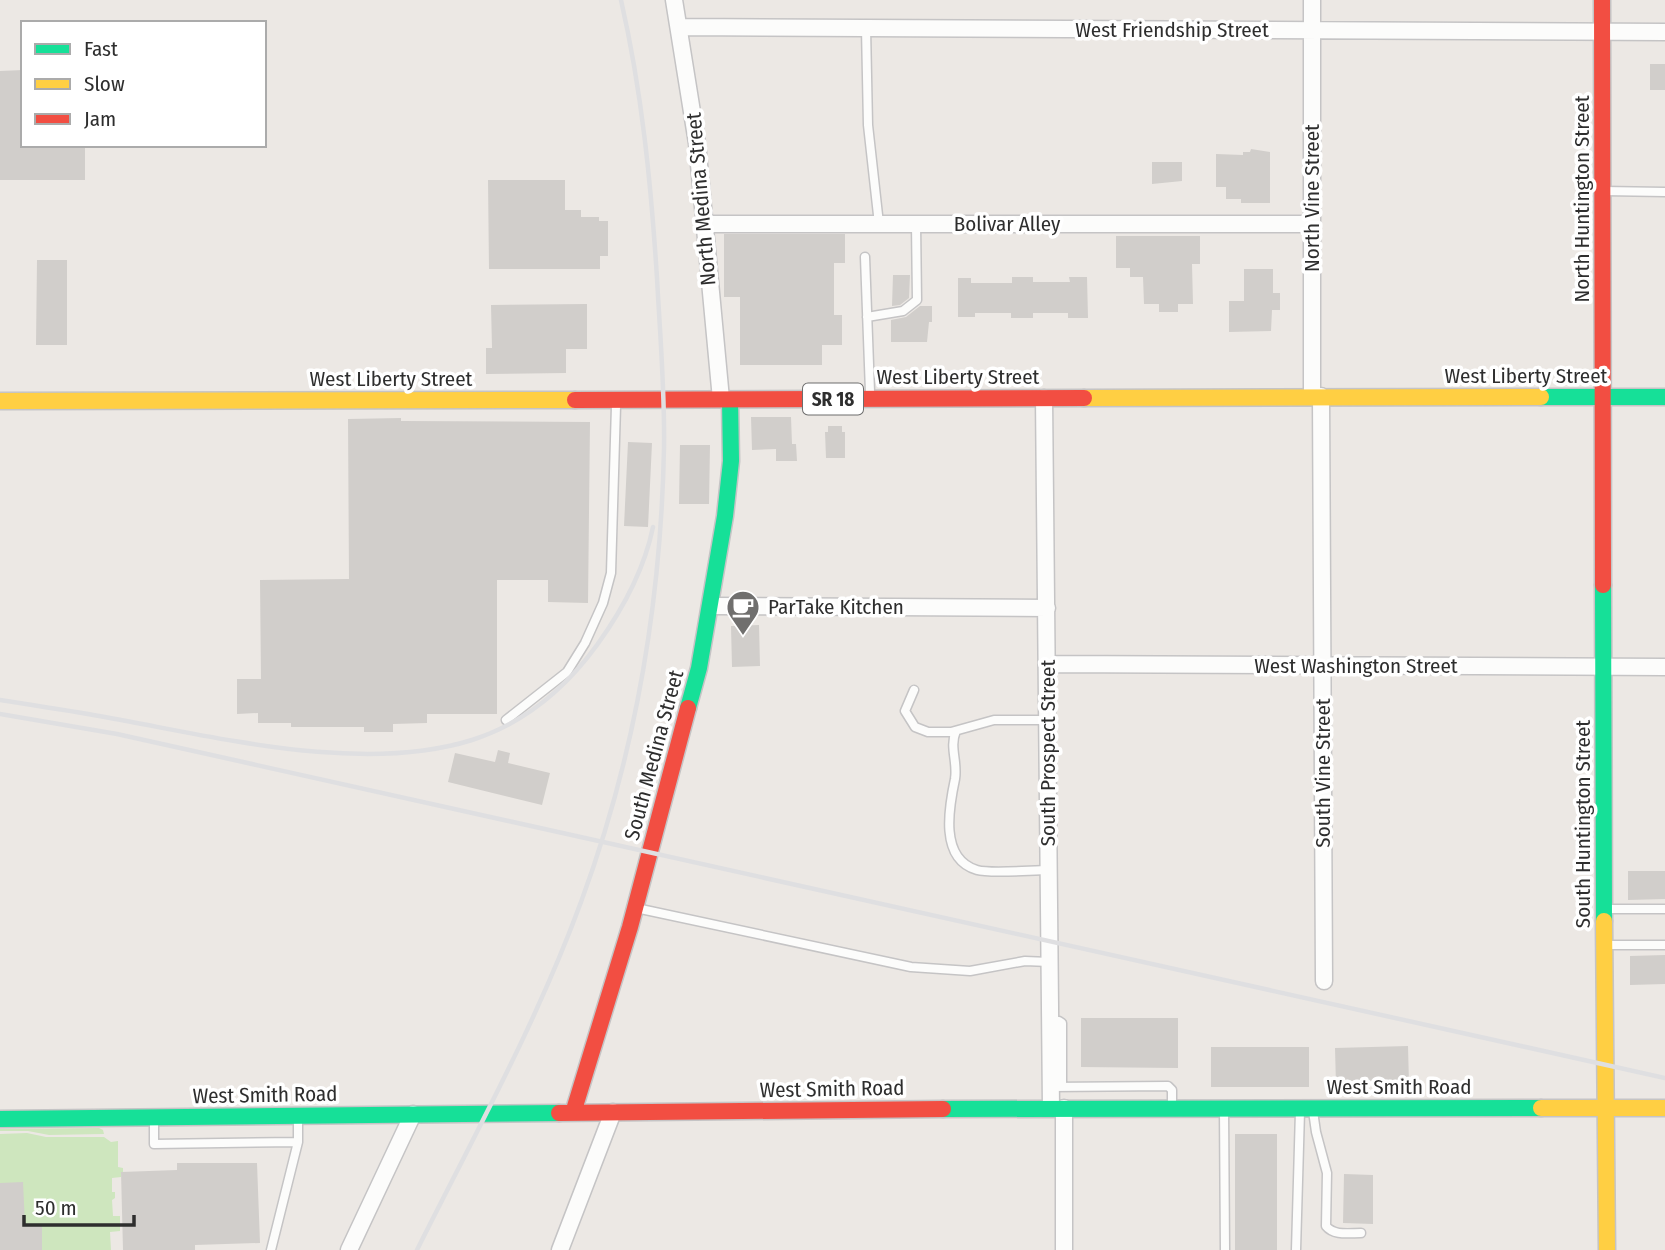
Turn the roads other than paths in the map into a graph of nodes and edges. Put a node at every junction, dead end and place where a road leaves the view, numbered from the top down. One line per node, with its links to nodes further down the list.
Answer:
1 (674, 0): 4 (street, North Medina Street)
2 (1312, 0): 6 (street, North Vine Street)
3 (1602, 0): 7 (main road, North Huntington Street)
4 (680, 27): 5 (street, West Friendship Street); 11 (street, North Medina Street)
5 (866, 28): 6 (street, West Friendship Street); 12 (lane)
6 (1312, 30): 7 (street, West Friendship Street); 14 (street, North Vine Street)
7 (1602, 32): 8 (street, West Friendship Street); 9 (main road, North Huntington Street)
8 (1665, 32)
9 (1604, 191): 10 (lane); 18 (main road, North Huntington Street)
10 (1665, 192)
11 (703, 224): 12 (street, Bolivar Alley); 22 (street, North Medina Street)
12 (879, 224): 13 (street, Bolivar Alley)
13 (916, 224): 14 (street, Bolivar Alley); 16 (lane)
14 (1312, 224): 17 (street, North Vine Street)
15 (865, 257): 16 (lane)
16 (867, 317): 23 (lane)
17 (1316, 396): 18 (main road, West Liberty Street / SR 18); 20 (main road, West Liberty Street / SR 18); 28 (street, South Vine Street)
18 (1602, 397): 19 (main road, West Liberty Street / SR 18); 29 (main road, South Huntington Street)
19 (1665, 397)
20 (1044, 398): 23 (main road, West Liberty Street / SR 18); 26 (street, South Prospect Street)
21 (616, 399): 22 (main road, West Liberty Street / SR 18); 24 (main road, West Liberty Street / SR 18); 32 (lane)
22 (725, 399): 23 (main road, West Liberty Street / SR 18); 25 (main road, South Medina Street)
23 (870, 399)
24 (0, 401)
25 (711, 606): 26 (street); 36 (main road, South Medina Street)
26 (1047, 608): 27 (street, South Prospect Street)
27 (1047, 664): 28 (street, West Washington Street); 33 (street, South Prospect Street)
28 (1322, 666): 29 (street, West Washington Street); 42 (street, South Vine Street)
29 (1604, 667): 30 (street, West Washington Street); 37 (main road, South Huntington Street)
30 (1665, 667)
31 (914, 690): 34 (lane)
32 (506, 720)
33 (1047, 720): 34 (lane); 35 (street, South Prospect Street)
34 (956, 731): 35 (lane)
35 (1048, 870): 41 (street, South Prospect Street)
36 (635, 908): 41 (lane); 51 (main road, South Medina Street)
37 (1604, 909): 38 (lane); 40 (main road, South Huntington Street)
38 (1665, 909)
39 (1665, 944): 40 (lane)
40 (1604, 945): 48 (main road, South Huntington Street)
41 (1049, 962): 43 (street, South Prospect Street)
42 (1324, 981)
43 (1056, 1087): 44 (street, South Prospect Street); 45 (lane)
44 (1058, 1108): 45 (main road, West Smith Road); 50 (main road, West Smith Road); 61 (street, South Prospect Street)
45 (1172, 1108): 46 (main road, West Smith Road)
46 (1224, 1108): 47 (main road, West Smith Road); 62 (lane)
47 (1306, 1108): 48 (main road, West Smith Road); 57 (lane); 63 (lane)
48 (1607, 1108): 49 (main road, West Smith Road); 64 (main road, South Huntington Street)
49 (1665, 1108)
50 (614, 1112): 51 (main road, West Smith Road); 60 (street)
51 (573, 1113): 52 (main road, West Smith Road)
52 (413, 1114): 53 (main road, West Smith Road); 59 (street)
53 (298, 1115): 54 (main road, West Smith Road); 56 (lane)
54 (155, 1117): 55 (main road, West Smith Road); 56 (lane)
55 (0, 1119)
56 (298, 1142): 58 (lane)
57 (1361, 1233)
58 (271, 1250)
59 (349, 1250)
60 (560, 1250)
61 (1064, 1250)
62 (1225, 1250)
63 (1296, 1250)
64 (1607, 1250)

